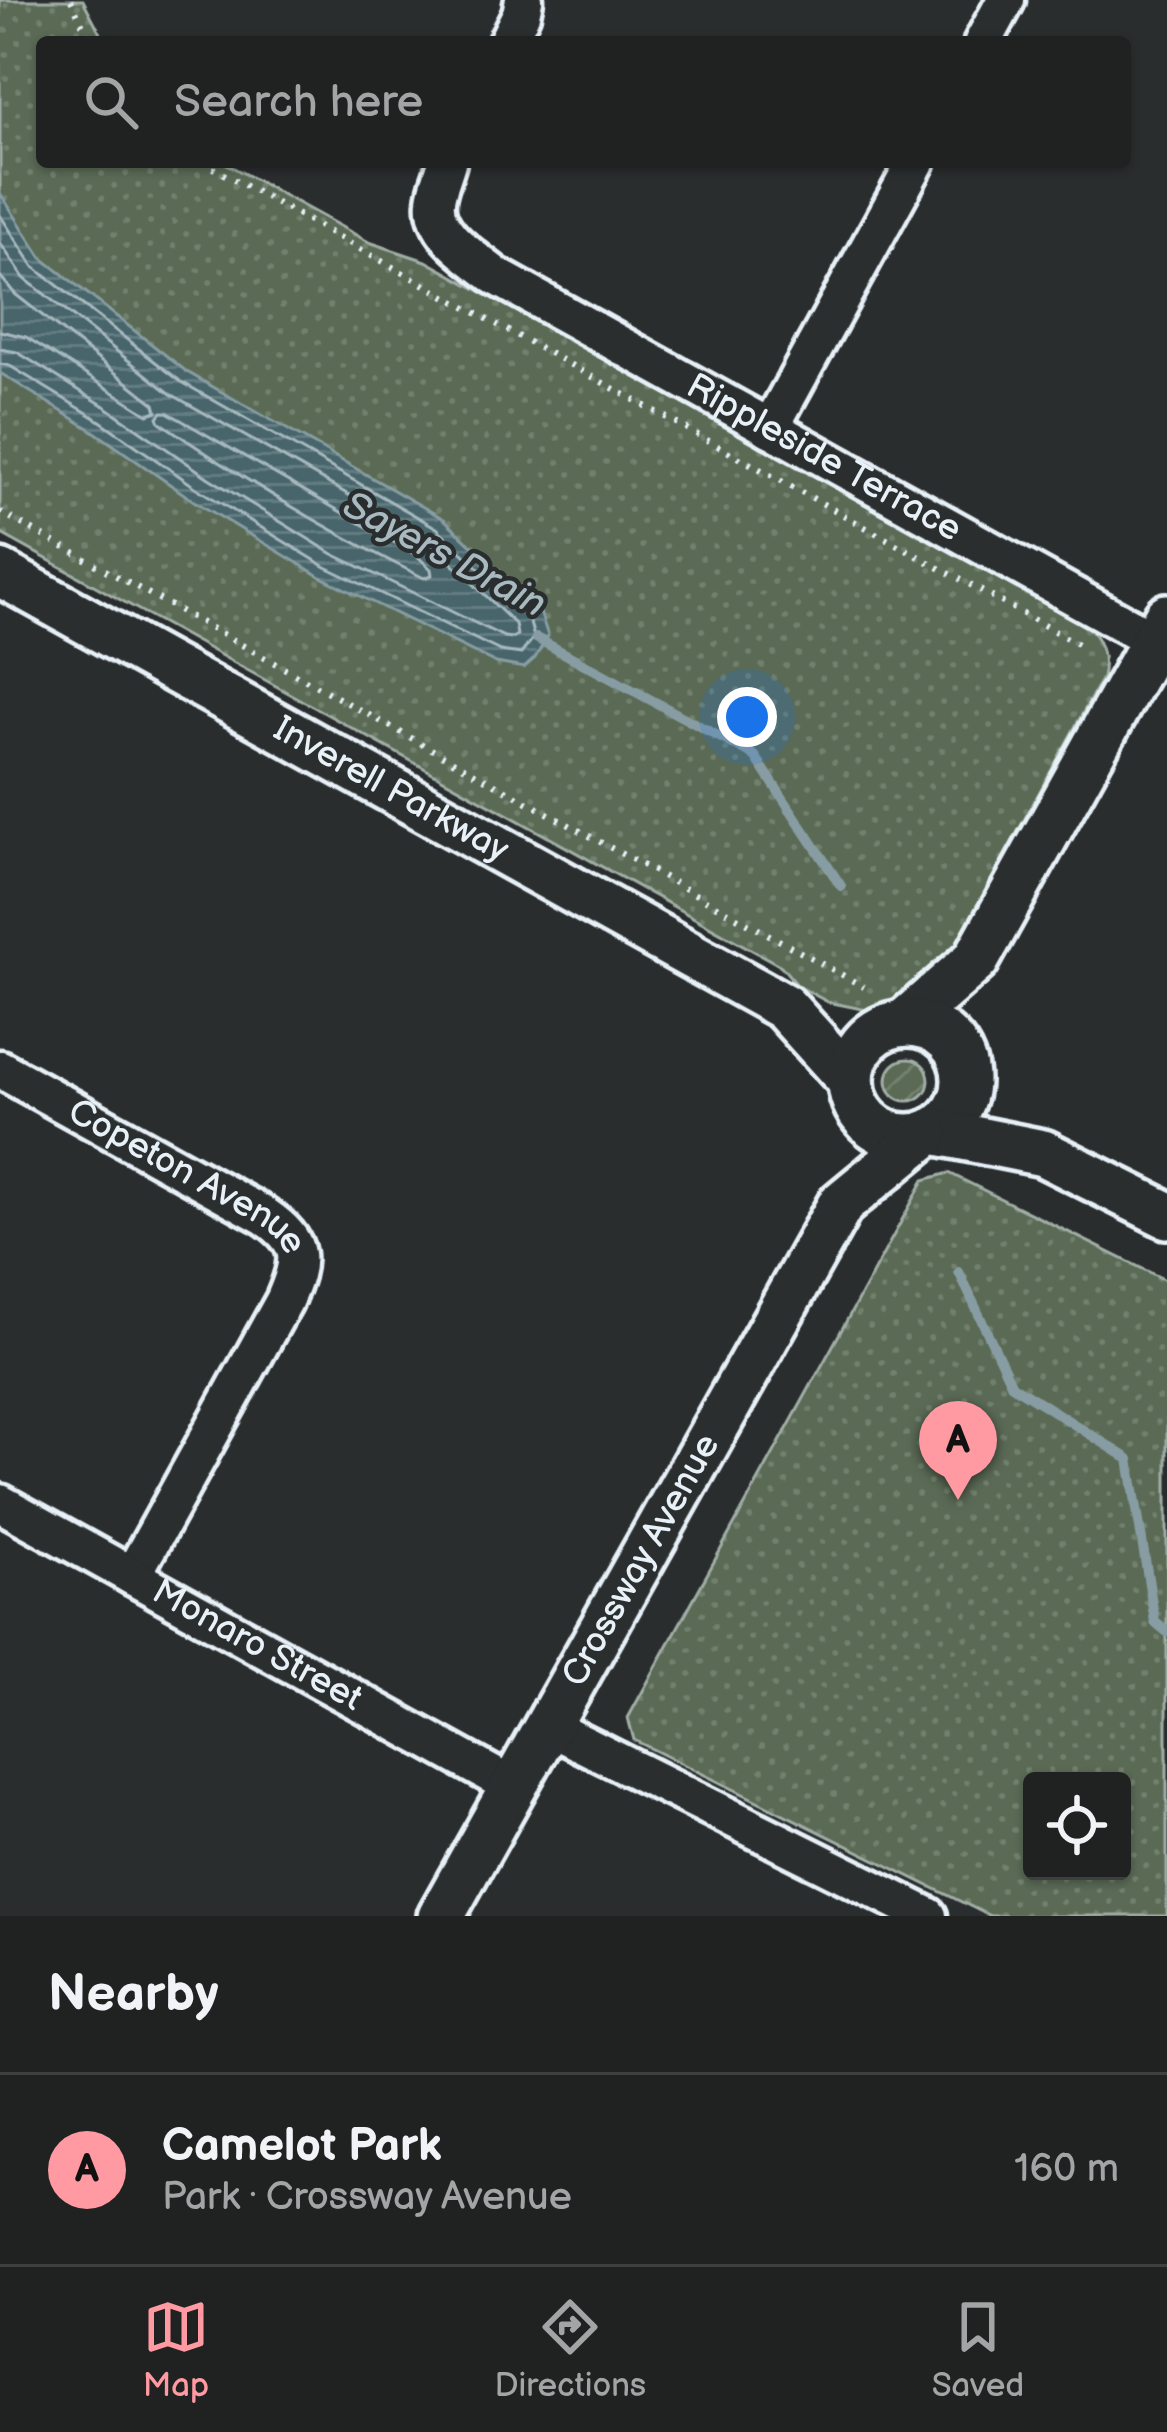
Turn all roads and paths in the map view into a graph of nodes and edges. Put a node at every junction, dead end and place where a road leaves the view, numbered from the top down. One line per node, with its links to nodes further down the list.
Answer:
1 (71, 0): 4 (path)
2 (524, 0): 5 (street)
3 (1006, 0): 6 (street)
4 (88, 36)
5 (510, 36)
6 (986, 36)
7 (213, 168): 16 (path)
8 (430, 168): 11 (street, Rippleside Terrace)
9 (445, 168): 11 (street, Rippleside Terrace)
10 (913, 168): 12 (street)
11 (496, 276): 12 (street, Rippleside Terrace)
12 (770, 428): 15 (street, Rippleside Terrace)
13 (0, 512): 18 (path)
14 (0, 573): 19 (street, Inverell Parkway)
15 (1160, 629): 17 (street)
16 (1083, 646)
17 (976, 960): 20 (street); 21 (street)
18 (864, 987)
19 (784, 1007): 20 (street, Inverell Parkway); 23 (street, Inverell Parkway)
20 (901, 1024): 21 (street); 23 (street)
21 (961, 1060): 24 (street); 25 (street)
22 (0, 1069): 29 (street, Copeton Avenue)
23 (851, 1085): 24 (street); 26 (street, Crossway Avenue)
24 (929, 1132): 25 (street); 26 (street, Crossway Avenue)
25 (1043, 1153): 27 (street)
26 (841, 1204): 30 (street, Crossway Avenue)
27 (1167, 1215)
28 (0, 1503): 29 (street, Monaro Street)
29 (132, 1576): 31 (street, Monaro Street)
30 (547, 1726): 31 (street, Crossway Avenue); 33 (street)
31 (512, 1786): 32 (street, Crossway Avenue)
32 (441, 1916)
33 (928, 1916)

